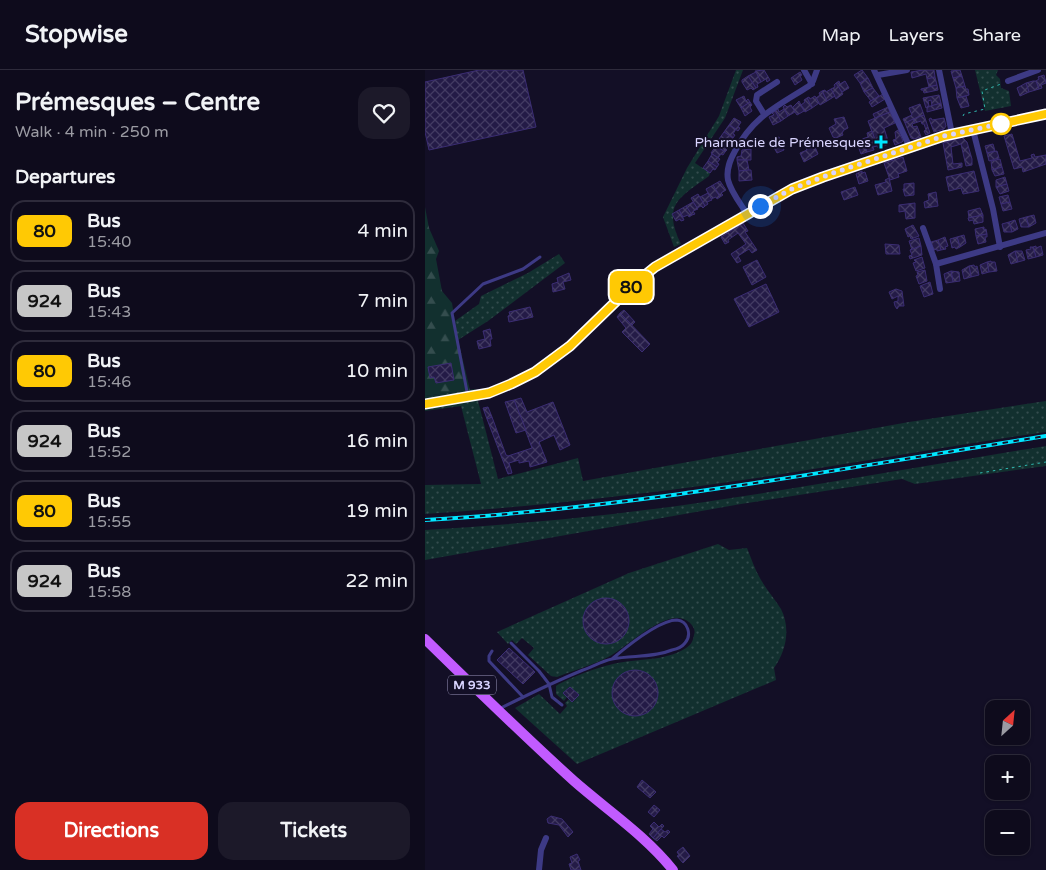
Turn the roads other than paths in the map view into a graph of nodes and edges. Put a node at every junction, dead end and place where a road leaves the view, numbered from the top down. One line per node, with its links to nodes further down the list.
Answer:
1 (803, 70): 9 (street)
2 (817, 70): 9 (street)
3 (907, 70): 6 (street)
4 (939, 70): 13 (street)
5 (1038, 70): 7 (street)
6 (876, 73): 14 (street)
7 (1009, 81)
8 (777, 82): 10 (street)
9 (812, 84): 10 (street)
10 (764, 114): 15 (street)
11 (1046, 114): 12 (street)
12 (973, 130): 13 (street); 18 (street)
13 (952, 134): 14 (street)
14 (910, 148): 15 (street)
15 (747, 214): 22 (street)
16 (923, 228): 20 (street)
17 (1046, 233): 18 (street)
18 (1000, 247): 20 (street)
19 (540, 257): 22 (lane)
20 (935, 264): 21 (street)
21 (940, 288)
22 (468, 397): 23 (street)
23 (425, 404)
24 (425, 639): 31 (main road, M 933)
25 (511, 643): 28 (lane)
26 (492, 651): 29 (lane)
27 (612, 659): 27 (lane); 28 (lane)
28 (549, 684): 29 (lane); 30 (lane)
29 (523, 697): 31 (lane)
30 (562, 705)
31 (497, 710): 32 (main road, M 933)
32 (586, 791): 35 (main road, M 933); 36 (main road, M 933)
33 (546, 838): 34 (street)
34 (539, 870)
35 (667, 870)
36 (673, 870)

